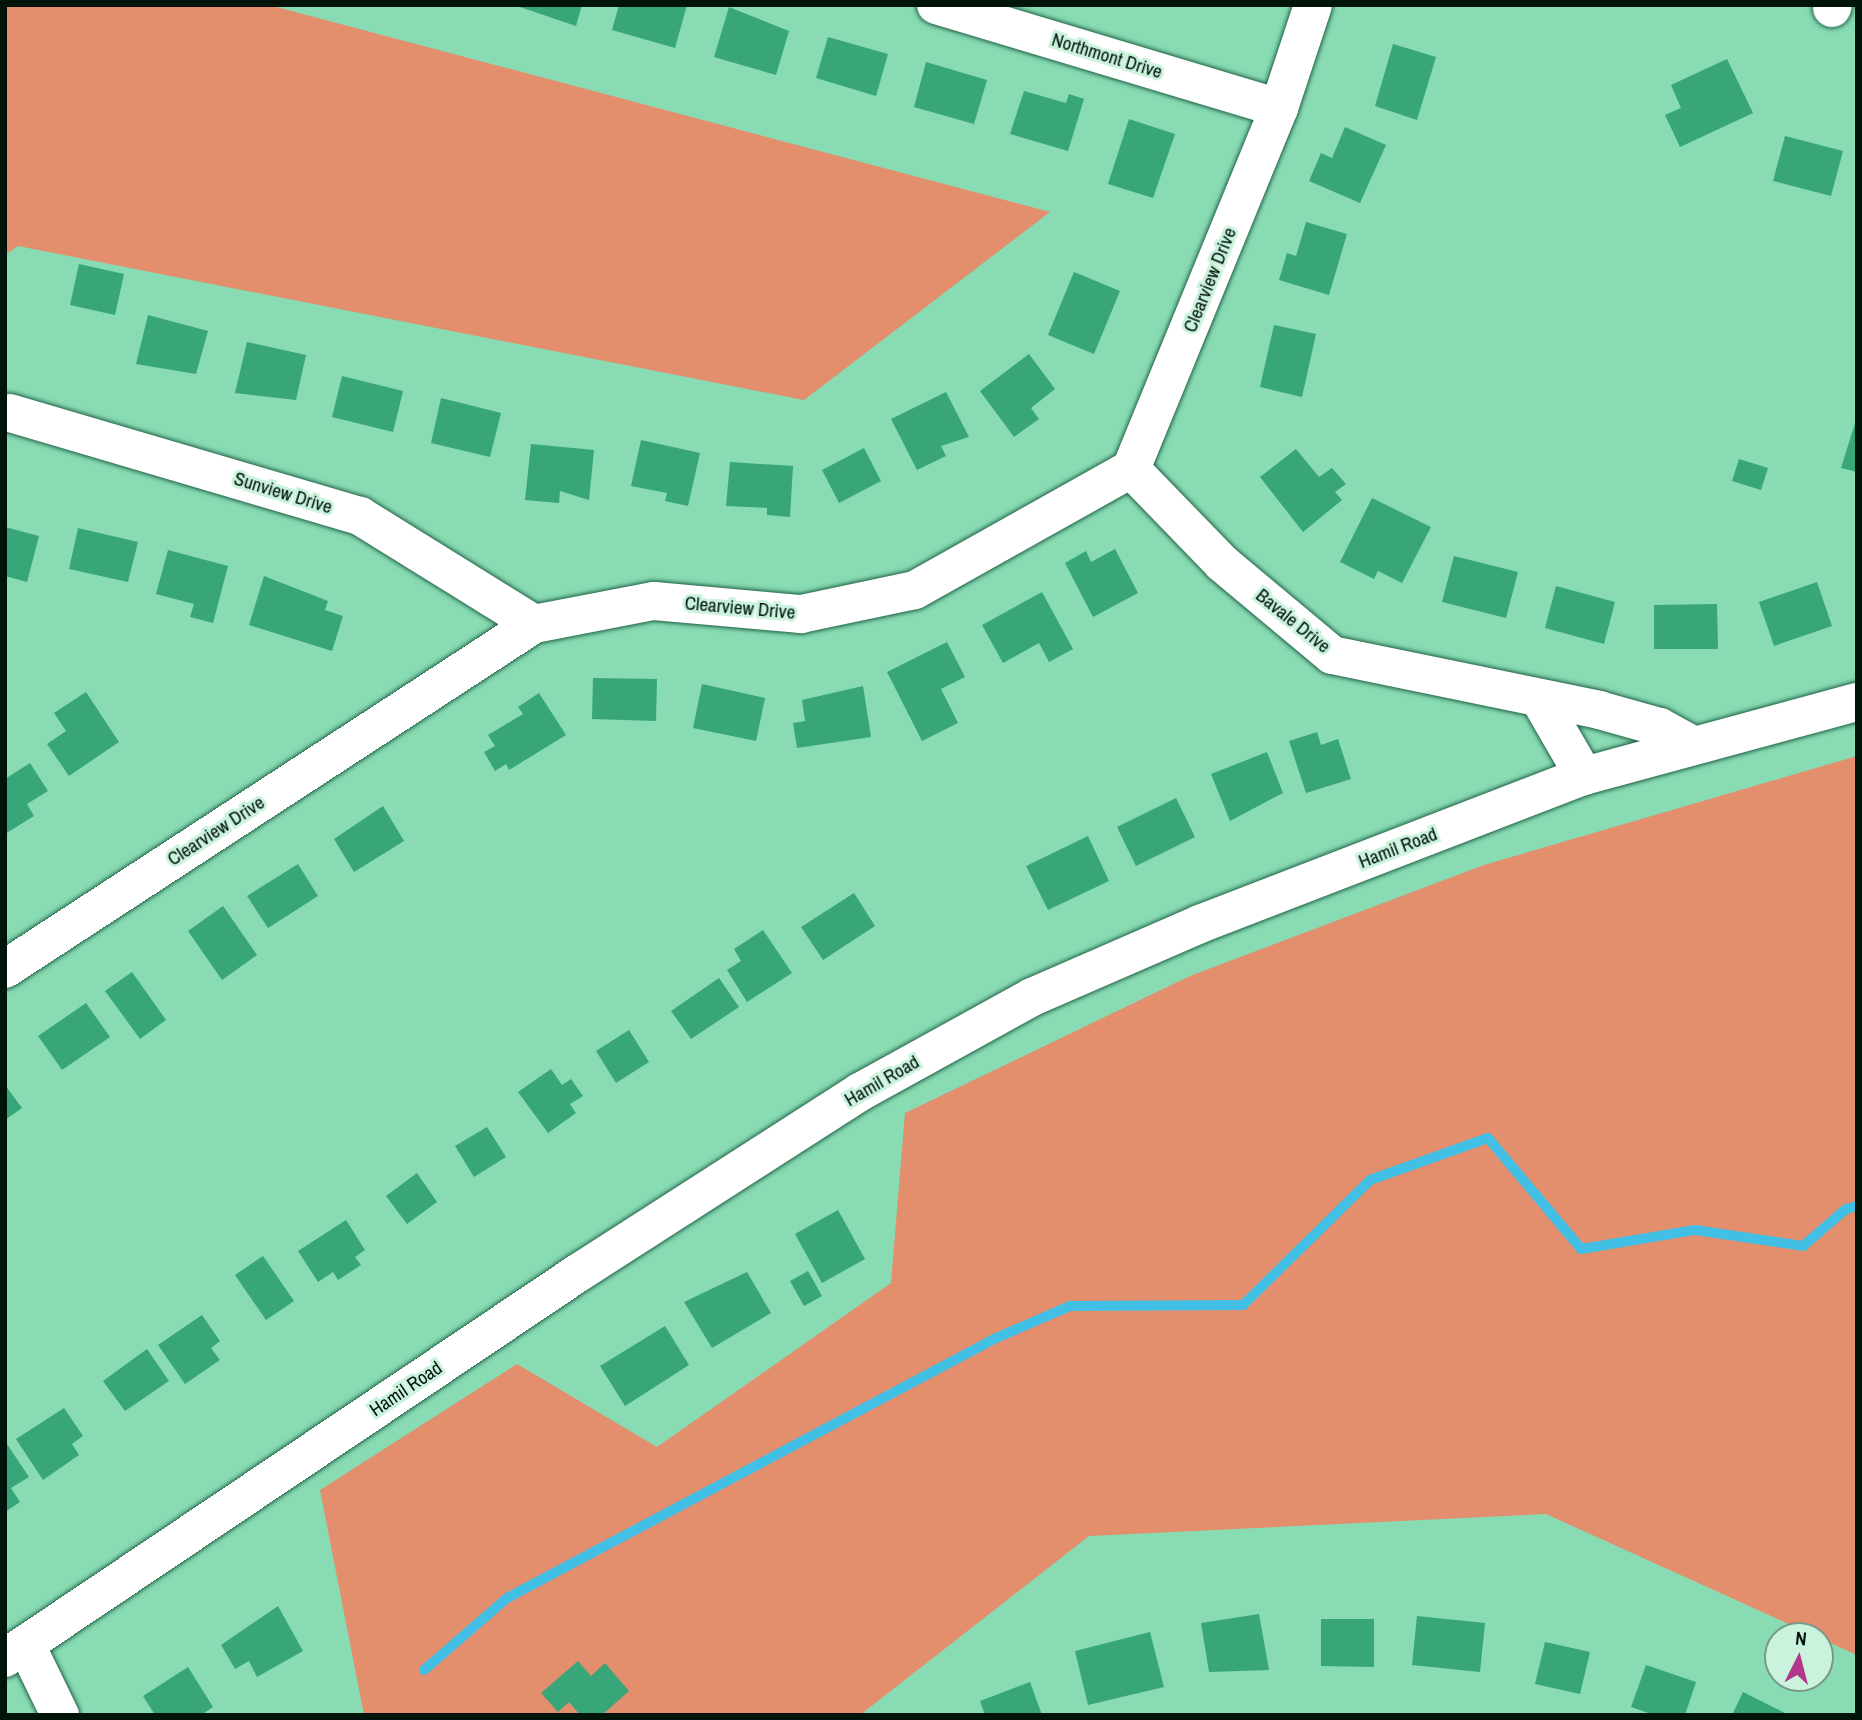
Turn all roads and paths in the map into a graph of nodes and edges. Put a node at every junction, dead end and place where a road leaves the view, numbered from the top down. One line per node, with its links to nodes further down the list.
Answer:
1 (936, 5): 3 (street, Northmont Drive)
2 (1312, 5): 3 (street, Clearview Drive)
3 (1279, 108): 5 (street, Clearview Drive)
4 (10, 413): 6 (street, Sunview Drive)
5 (1131, 469): 6 (street, Clearview Drive); 7 (street, Bavale Drive)
6 (534, 624): 11 (street, Clearview Drive)
7 (1540, 700): 9 (street, Bavale Drive); 10 (street)
8 (1857, 702): 9 (street, Hamil Road)
9 (1692, 745): 10 (street, Hamil Road)
10 (1584, 776): 12 (street, Hamil Road)
11 (5, 969)
12 (16, 1652): 13 (street)
13 (60, 1715)

